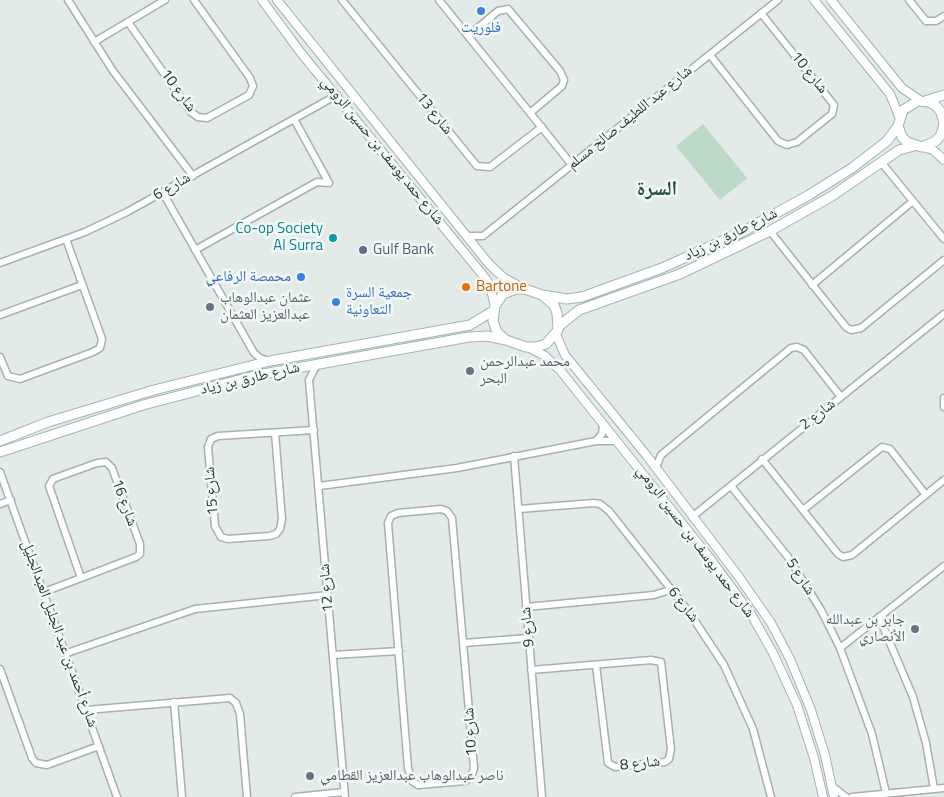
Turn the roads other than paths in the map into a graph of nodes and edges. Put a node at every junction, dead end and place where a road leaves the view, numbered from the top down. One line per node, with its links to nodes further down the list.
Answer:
1 (68, 0): 20 (street)
2 (165, 0): 16 (street)
3 (194, 0): 16 (street, شارع 10)
4 (262, 0): 15 (street, شارع حمد يوسف بن حسين الرومي)
5 (277, 0): 12 (street, شارع حمد يوسف بن حسين الرومي)
6 (342, 0): 31 (street, شارع 13)
7 (439, 0): 19 (street)
8 (778, 0): 13 (street, شارع عبد اللطيف صالح مسلم)
9 (814, 0): 23 (street)
10 (831, 0): 22 (street)
11 (909, 0): 14 (street)
12 (286, 12): 15 (street); 17 (street, شارع حمد يوسف بن حسين الرومي)
13 (761, 14): 21 (street, شارع عبد اللطيف صالح مسلم); 21 (street, شارع 10)
14 (944, 16)
15 (275, 18): 18 (street, شارع حمد يوسف بن حسين الرومي)
16 (128, 22): 20 (street)
17 (297, 25): 18 (street); 45 (street, شارع حمد يوسف بن حسين الرومي)
18 (287, 33): 24 (street, شارع حمد يوسف بن حسين الرومي)
19 (468, 36): 27 (street); 27 (street)
20 (94, 42): 37 (street)
21 (710, 55): 36 (street, شارع عبد اللطيف صالح مسلم)
22 (888, 70): 23 (street); 26 (street)
23 (877, 78): 28 (street)
24 (337, 95): 29 (street, شارع 6); 57 (street, شارع حمد يوسف بن حسين الرومي)
25 (944, 96): 26 (main road)
26 (923, 101): 28 (main road); 32 (main road)
27 (530, 113): 31 (street)
28 (899, 116): 30 (main road)
29 (294, 119): 37 (street, شارع 6); 49 (street)
30 (898, 126): 33 (main road); 38 (main road, شارع طارق بن زياد)
31 (542, 127): 36 (street)
32 (944, 129): 33 (main road)
33 (918, 146): 34 (street); 35 (main road, شارع طارق بن زياد)
34 (944, 160)
35 (881, 162): 41 (main road, شارع طارق بن زياد); 42 (street)
36 (572, 165): 46 (street, شارع عبد اللطيف صالح مسلم)
37 (193, 176): 39 (street, شارع 6)
38 (826, 185): 40 (main road, شارع طارق بن زياد); 41 (main road)
39 (163, 193): 48 (street, شارع 6); 49 (street)
40 (809, 195): 43 (main road); 56 (main road, شارع طارق بن زياد)
41 (832, 196): 43 (main road, شارع طارق بن زياد)
42 (913, 201): 47 (street); 54 (street)
43 (815, 206): 44 (main road, شارع طارق بن زياد)
44 (770, 231): 54 (street); 60 (main road, شارع طارق بن زياد)
45 (468, 236): 46 (street); 50 (street, شارع حمد يوسف بن حسين الرومي)
46 (483, 236): 50 (street)
47 (944, 238)
48 (66, 239): 52 (street, شارع 6); 53 (street)
49 (195, 250): 64 (street)
50 (480, 251): 55 (street, شارع حمد يوسف بن حسين الرومي)
51 (944, 260): 54 (street)
52 (0, 263)
53 (82, 285): 59 (street); 63 (street)
54 (812, 285)
55 (525, 289): 56 (main road); 57 (main road)
56 (542, 295): 60 (main road)
57 (494, 309): 61 (main road); 64 (main road, شارع طارق بن زياد)
58 (944, 314): 71 (street, شارع 2)
59 (0, 316)
60 (557, 331): 62 (main road); 68 (street, شارع حمد يوسف بن حسين الرومي)
61 (506, 340): 62 (main road); 65 (main road, شارع طارق بن زياد)
62 (526, 346): 70 (street, شارع حمد يوسف بن حسين الرومي)
63 (0, 357)
64 (270, 361): 69 (main road, شارع طارق بن زياد)
65 (318, 364): 66 (main road, شارع طارق بن زياد); 67 (street)
66 (298, 368): 67 (street); 73 (main road, شارع طارق بن زياد)
67 (310, 380): 77 (street, شارع 12)
68 (590, 386): 70 (street); 86 (street, شارع حمد يوسف بن حسين الرومي)
69 (154, 390): 73 (main road); 75 (main road, شارع طارق بن زياد)
70 (579, 395): 76 (street, شارع حمد يوسف بن حسين الرومي)
71 (841, 397): 84 (street); 87 (street, شارع 2)
72 (944, 398): 74 (street)
73 (158, 400): 79 (main road, شارع طارق بن زياد)
74 (944, 407)
75 (48, 422): 79 (main road); 80 (main road, شارع طارق بن زياد)
76 (603, 425): 81 (street); 82 (street, شارع حمد يوسف بن حسين الرومي)
77 (314, 430): 78 (street, شارع 15); 91 (street, شارع 12)
78 (275, 433): 78 (street, شارع 15)
79 (51, 434): 83 (main road, شارع طارق بن زياد)
80 (0, 441)
81 (596, 441): 82 (street); 85 (street)
82 (617, 441): 110 (street, شارع حمد يوسف بن حسين الرومي)
83 (0, 452)
84 (661, 455): 86 (street); 88 (street)
85 (514, 456): 91 (street); 96 (street, شارع 9)
86 (647, 456): 88 (street, شارع حمد يوسف بن حسين الرومي)
87 (762, 459): 92 (street, شارع 2); 97 (street)
88 (656, 468): 98 (street, شارع حمد يوسف بن حسين الرومي)
89 (0, 472): 94 (street, شارع أحمد بن عبد الجليل العبدالجليل)
90 (944, 480): 93 (street)
91 (319, 486): 103 (street, شارع 12)
92 (731, 486): 98 (street, شارع 2); 109 (street, شارع 5)
93 (926, 495): 97 (street); 97 (street)
94 (11, 500): 95 (street); 102 (street, شارع أحمد بن عبد الجليل العبدالجليل)
95 (0, 504)
96 (518, 509): 101 (street, شارع 6); 104 (street, شارع 9)
97 (803, 510)
98 (692, 516): 108 (street, شارع حمد يوسف بن حسين الرومي)
99 (944, 566): 105 (street)
100 (81, 578): 100 (street, شارع 16); 102 (street, شارع 16)
101 (670, 590): 104 (street); 132 (street, شارع 6)
102 (44, 592): 112 (street, شارع أحمد بن عبد الجليل العبدالجليل)
103 (328, 596): 112 (street); 113 (street, شارع 12)
104 (526, 607): 106 (street, شارع 9)
105 (879, 617): 109 (street); 123 (street)
106 (528, 638): 107 (street); 118 (street, شارع 9)
107 (464, 643): 111 (street, شارع 10); 111 (street, شارع 10)
108 (782, 644): 110 (street); 114 (street, شارع حمد يوسف بن حسين الرومي)
109 (840, 648): 125 (street, شارع 5)
110 (771, 649): 115 (street, شارع حمد يوسف بن حسين الرومي)
111 (399, 651): 113 (street)
112 (67, 653): 120 (street, شارع أحمد بن عبد الجليل العبدالجليل)
113 (333, 655): 126 (street, شارع 12)
114 (790, 659): 115 (street); 122 (street, شارع حمد يوسف بن حسين الرومي)
115 (778, 663): 133 (street, شارع حمد يوسف بن حسين الرومي)
116 (596, 665): 116 (street, شارع 8); 118 (street, شارع 8)
117 (0, 669): 121 (street)
118 (531, 670): 131 (street, شارع 9)
119 (174, 702): 120 (street); 128 (street); 129 (street)
120 (86, 710): 121 (street, شارع أحمد بن عبد الجليل العبدالجليل)
121 (99, 746): 127 (street, شارع أحمد بن عبد الجليل العبدالجليل)
122 (833, 787): 134 (street, شارع حمد يوسف بن حسين الرومي); 135 (street)
123 (934, 788): 124 (street); 125 (street)
124 (944, 788)
125 (886, 793): 136 (street)
126 (345, 795): 130 (street)
127 (117, 797)
128 (182, 797)
129 (247, 797)
130 (295, 797)
131 (542, 797)
132 (771, 797)
133 (823, 797)
134 (834, 797)
135 (846, 797)
136 (852, 797)

